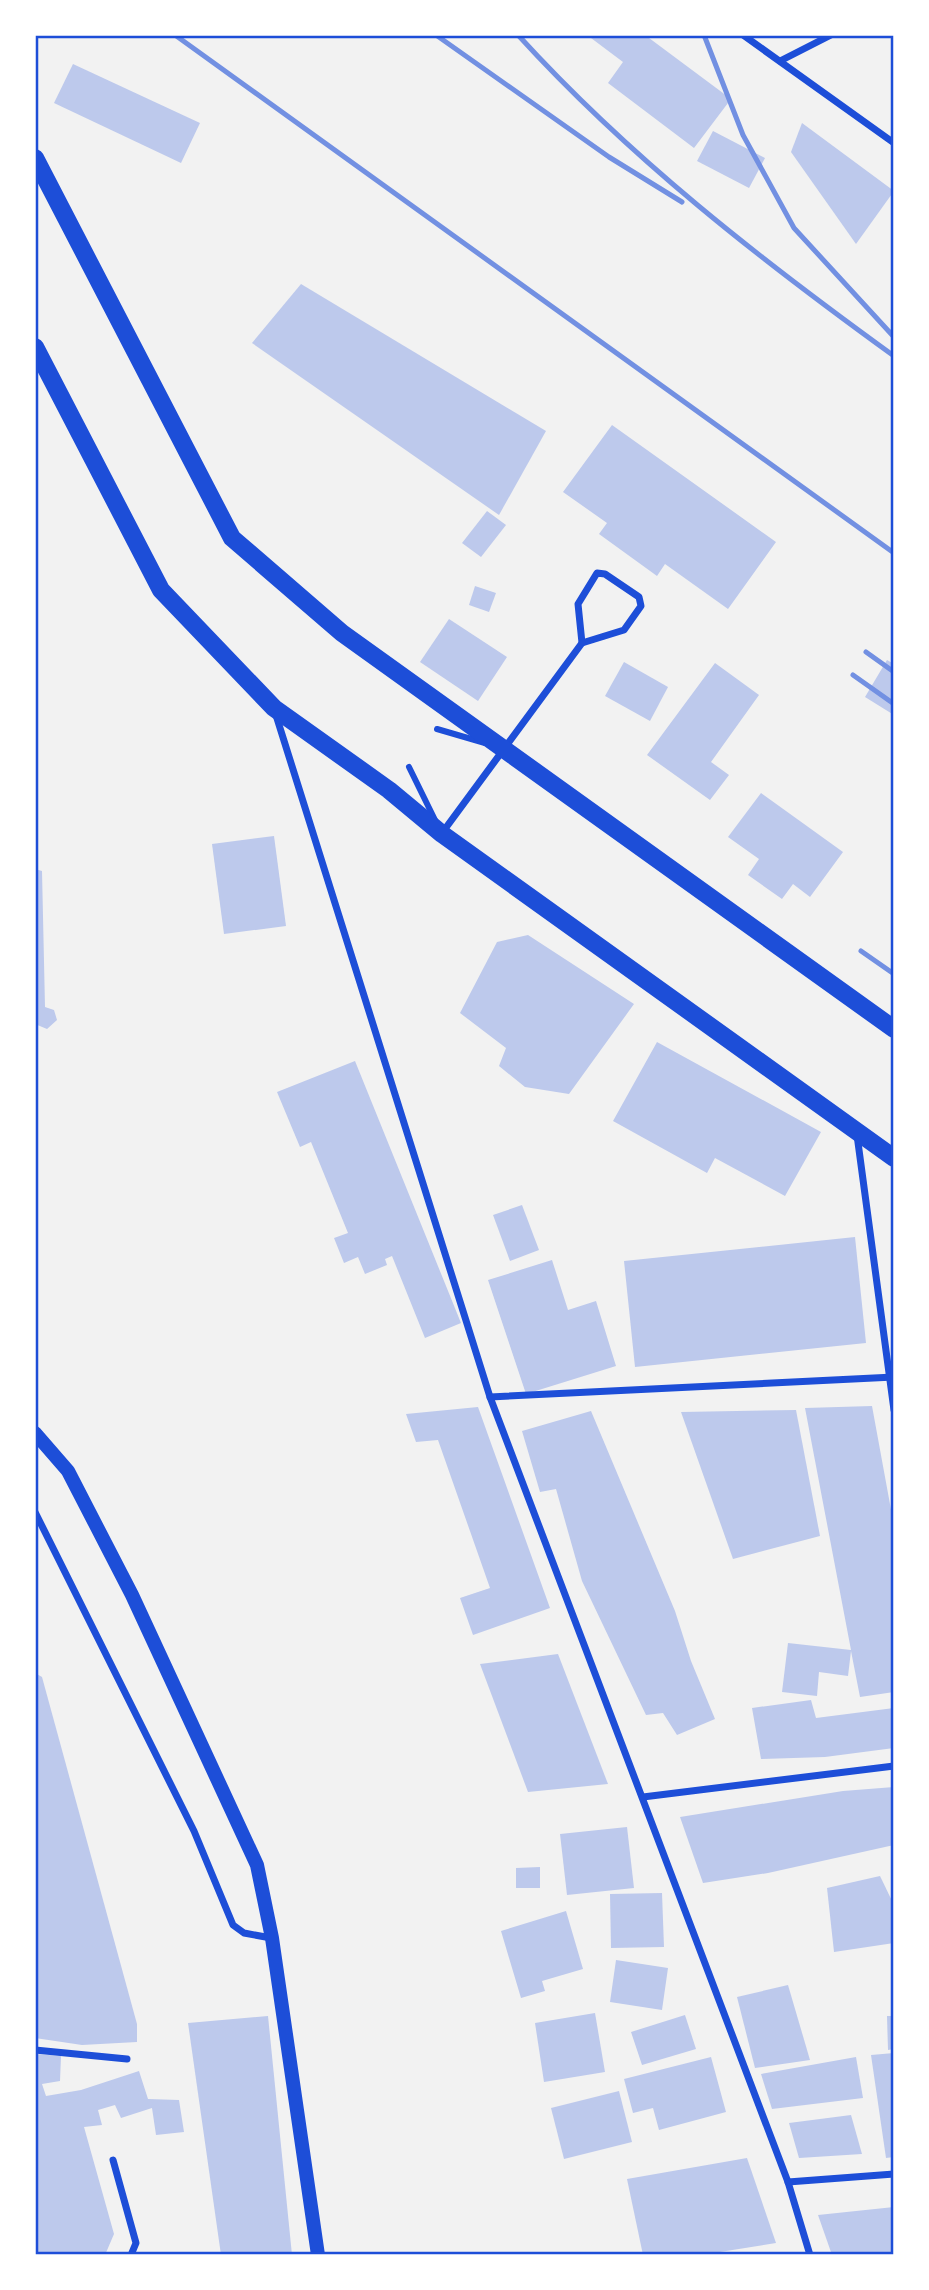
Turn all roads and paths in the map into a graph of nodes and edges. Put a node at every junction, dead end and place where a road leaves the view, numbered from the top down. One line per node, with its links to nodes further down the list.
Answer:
1 (743, 35): 3 (street)
2 (831, 35): 3 (street)
3 (780, 61): 4 (street)
4 (894, 143)
5 (35, 158): 10 (main road)
6 (35, 347): 8 (main road)
7 (582, 643): 7 (street); 10 (street)
8 (274, 708): 12 (main road); 17 (street)
9 (437, 729): 10 (street)
10 (504, 749): 12 (street); 13 (main road)
11 (409, 767): 12 (street)
12 (442, 834): 14 (main road)
13 (894, 1029)
14 (857, 1130): 15 (main road); 16 (street)
15 (894, 1158)
16 (891, 1377): 17 (street); 18 (street)
17 (490, 1397): 22 (street)
18 (894, 1409)
19 (35, 1433): 23 (main road)
20 (35, 1512): 23 (street)
21 (894, 1766): 22 (street)
22 (643, 1797): 28 (street)
23 (272, 1938): 30 (main road)
24 (35, 2050): 25 (street)
25 (127, 2059)
26 (113, 2160): 29 (street)
27 (894, 2174): 28 (street)
28 (788, 2182): 31 (street)
29 (131, 2255)
30 (318, 2255)
31 (810, 2255)

